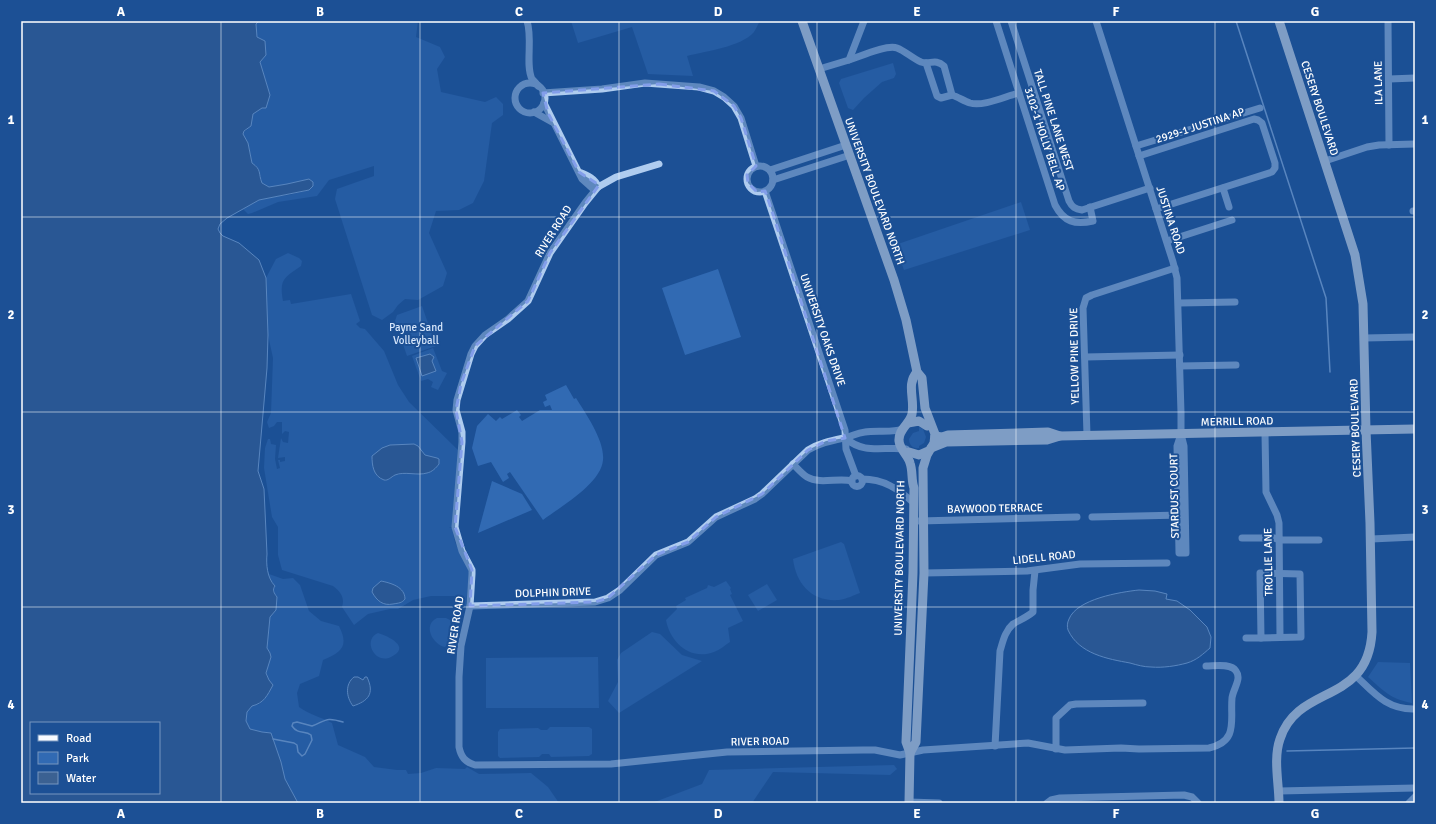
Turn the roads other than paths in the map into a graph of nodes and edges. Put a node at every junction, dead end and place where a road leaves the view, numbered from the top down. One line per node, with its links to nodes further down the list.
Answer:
1 (527, 21): 11 (street)
2 (802, 21): 12 (main road, UNIVERSITY BOULEVARD NORTH)
3 (864, 21): 9 (street)
4 (996, 21): 18 (street, 3102-1 HOLLY BELL AP)
5 (1011, 21): 41 (street, TALL PINE LANE WEST)
6 (1096, 21): 27 (street, JUSTINA ROAD)
7 (1279, 21): 31 (main road, CESERY BOULEVARD)
8 (1388, 21): 14 (street, ILA LANE)
9 (849, 60): 10 (street); 12 (street)
10 (926, 62): 19 (street); 19 (street)
11 (530, 68): 15 (street); 16 (street)
12 (819, 69): 25 (main road, UNIVERSITY BOULEVARD NORTH)
13 (1415, 78): 14 (street)
14 (1389, 79): 26 (street, ILA LANE)
15 (522, 86): 16 (street); 22 (street)
16 (538, 87): 17 (street)
17 (543, 93): 20 (street); 33 (street)
18 (1019, 93): 19 (street); 41 (street, 3102-1 HOLLY BELL AP)
19 (952, 95)
20 (544, 103): 22 (street); 23 (street)
21 (1260, 108): 27 (street)
22 (534, 112): 23 (street)
23 (553, 122): 37 (street)
24 (1415, 144): 26 (street)
25 (846, 145): 28 (main road, UNIVERSITY BOULEVARD NORTH); 30 (street)
26 (1389, 145): 31 (street)
27 (1136, 146): 29 (street, JUSTINA ROAD)
28 (850, 155): 35 (street); 55 (main road, UNIVERSITY BOULEVARD NORTH)
29 (1139, 156): 38 (street, JUSTINA ROAD); 39 (street, 2929-1 JUSTINA AP)
30 (801, 160): 34 (street); 35 (street)
31 (1324, 161): 50 (main road, CESERY BOULEVARD)
32 (659, 164): 37 (street, RIVER ROAD)
33 (756, 166): 34 (street); 40 (street)
34 (770, 170): 36 (street)
35 (804, 170): 36 (street)
36 (774, 180): 40 (street)
37 (598, 187): 85 (street, RIVER ROAD)
38 (1150, 188): 41 (street); 43 (street, JUSTINA ROAD)
39 (1222, 188): 42 (street); 43 (street, 2929-1 JUSTINA AP)
40 (765, 191): 64 (street, UNIVERSITY OAKS DRIVE)
41 (1090, 207)
42 (1229, 207)
43 (1156, 209): 45 (street, JUSTINA ROAD)
44 (1232, 220): 45 (street)
45 (1167, 241): 46 (street, JUSTINA ROAD)
46 (1175, 268): 48 (street, JUSTINA ROAD); 52 (street, YELLOW PINE DRIVE)
47 (1235, 302): 48 (street)
48 (1179, 303): 51 (street, JUSTINA ROAD)
49 (1415, 337): 50 (street)
50 (1364, 338): 58 (main road, CESERY BOULEVARD)
51 (1180, 355): 52 (street); 54 (street, JUSTINA ROAD)
52 (1085, 358): 63 (street, YELLOW PINE DRIVE)
53 (1236, 365): 54 (street)
54 (1180, 366): 61 (street, JUSTINA ROAD)
55 (914, 374): 56 (main road, UNIVERSITY BOULEVARD NORTH); 59 (main road, UNIVERSITY BOULEVARD NORTH)
56 (909, 425): 59 (main road); 64 (street, DOLPHIN DRIVE); 65 (main road, UNIVERSITY BOULEVARD NORTH); 65 (main road)
57 (1415, 429): 58 (main road, MERRILL ROAD)
58 (1366, 430): 60 (main road, MERRILL ROAD); 78 (main road, CESERY BOULEVARD)
59 (932, 431): 62 (main road, MERRILL ROAD); 66 (main road)
60 (1265, 433): 61 (main road, MERRILL ROAD); 79 (street, TROLLIE LANE)
61 (1180, 434): 63 (main road, MERRILL ROAD); 70 (street, STARDUST COURT); 71 (street, STARDUST COURT)
62 (1060, 436): 63 (main road, MERRILL ROAD); 66 (main road, MERRILL ROAD)
63 (1087, 436)
64 (845, 438): 65 (street); 67 (street, DOLPHIN DRIVE); 68 (street, UNIVERSITY OAKS DRIVE)
65 (906, 450): 66 (main road); 69 (main road, UNIVERSITY BOULEVARD NORTH)
66 (927, 451): 75 (main road, UNIVERSITY BOULEVARD NORTH)
67 (793, 464): 68 (street); 85 (street, DOLPHIN DRIVE)
68 (857, 479): 69 (street)
69 (914, 503): 74 (main road, UNIVERSITY BOULEVARD NORTH)
70 (1178, 515): 71 (street); 71 (street, STARDUST COURT); 73 (street)
71 (1186, 515)
72 (1078, 517): 75 (street, BAYWOOD TERRACE)
73 (1092, 517)
74 (913, 521): 75 (street, BAYWOOD TERRACE); 89 (main road, UNIVERSITY BOULEVARD NORTH)
75 (924, 521): 83 (main road, UNIVERSITY BOULEVARD NORTH)
76 (1415, 537): 78 (street)
77 (1242, 538): 79 (street)
78 (1370, 538): 92 (main road, CESERY BOULEVARD)
79 (1279, 539): 80 (street); 84 (street, TROLLIE LANE)
80 (1319, 540)
81 (1168, 563): 82 (street, LIDELL ROAD)
82 (1035, 571): 83 (street, LIDELL ROAD); 95 (street)
83 (924, 573): 90 (main road, UNIVERSITY BOULEVARD NORTH)
84 (1279, 573): 86 (street, TROLLIE LANE); 86 (street); 88 (street)
85 (470, 606): 97 (street, RIVER ROAD)
86 (1280, 637): 88 (street)
87 (1246, 638): 88 (street)
88 (1261, 638)
89 (910, 656): 90 (main road); 97 (main road, UNIVERSITY BOULEVARD NORTH)
90 (920, 657): 97 (main road, UNIVERSITY BOULEVARD NORTH)
91 (1206, 666): 96 (street, RIVER ROAD)
92 (1356, 676): 94 (street); 99 (main road, CESERY BOULEVARD)
93 (1143, 703): 96 (street)
94 (1415, 710)
95 (995, 746): 96 (street, RIVER ROAD); 97 (street, RIVER ROAD)
96 (1056, 749)
97 (910, 753): 102 (main road, UNIVERSITY BOULEVARD NORTH)
98 (1415, 788): 99 (street)
99 (1279, 792): 106 (main road, CESERY BOULEVARD)
100 (1415, 797): 107 (street)
101 (1123, 800): 104 (street); 105 (street)
102 (909, 803): 103 (street)
103 (939, 803)
104 (1047, 803)
105 (1198, 803)
106 (1279, 803)
107 (1409, 803)

